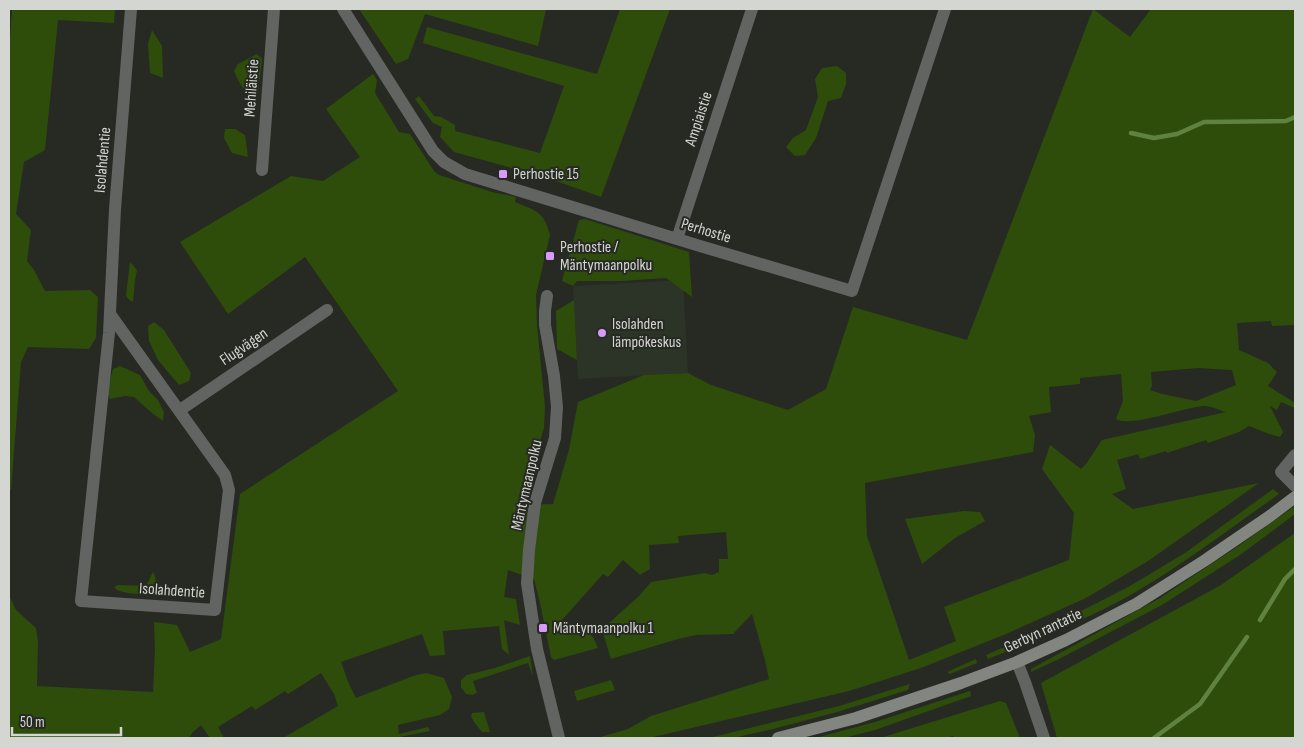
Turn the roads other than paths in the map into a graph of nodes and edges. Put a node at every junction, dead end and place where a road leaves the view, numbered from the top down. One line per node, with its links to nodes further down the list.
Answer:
1 (131, 9): 10 (street, Isolahdentie)
2 (274, 9): 6 (street, Mehiläistie)
3 (343, 9): 7 (street, Perhostie)
4 (752, 9): 7 (street, Ampiaistie)
5 (945, 9): 7 (street, Perhostie)
6 (262, 170)
7 (677, 239)
8 (548, 296): 16 (street, Mäntymaanpolku)
9 (327, 310): 11 (street, Flugvägen)
10 (110, 314): 11 (street, Isolahdentie); 11 (street, Isolahdentie)
11 (180, 410)
12 (1295, 455): 13 (street)
13 (1295, 486)
14 (1295, 497): 15 (main road, Gerbyn rantatie)
15 (1017, 662): 17 (main road, Gerbyn rantatie); 18 (street)
16 (559, 738)
17 (778, 738)
18 (1044, 738)

